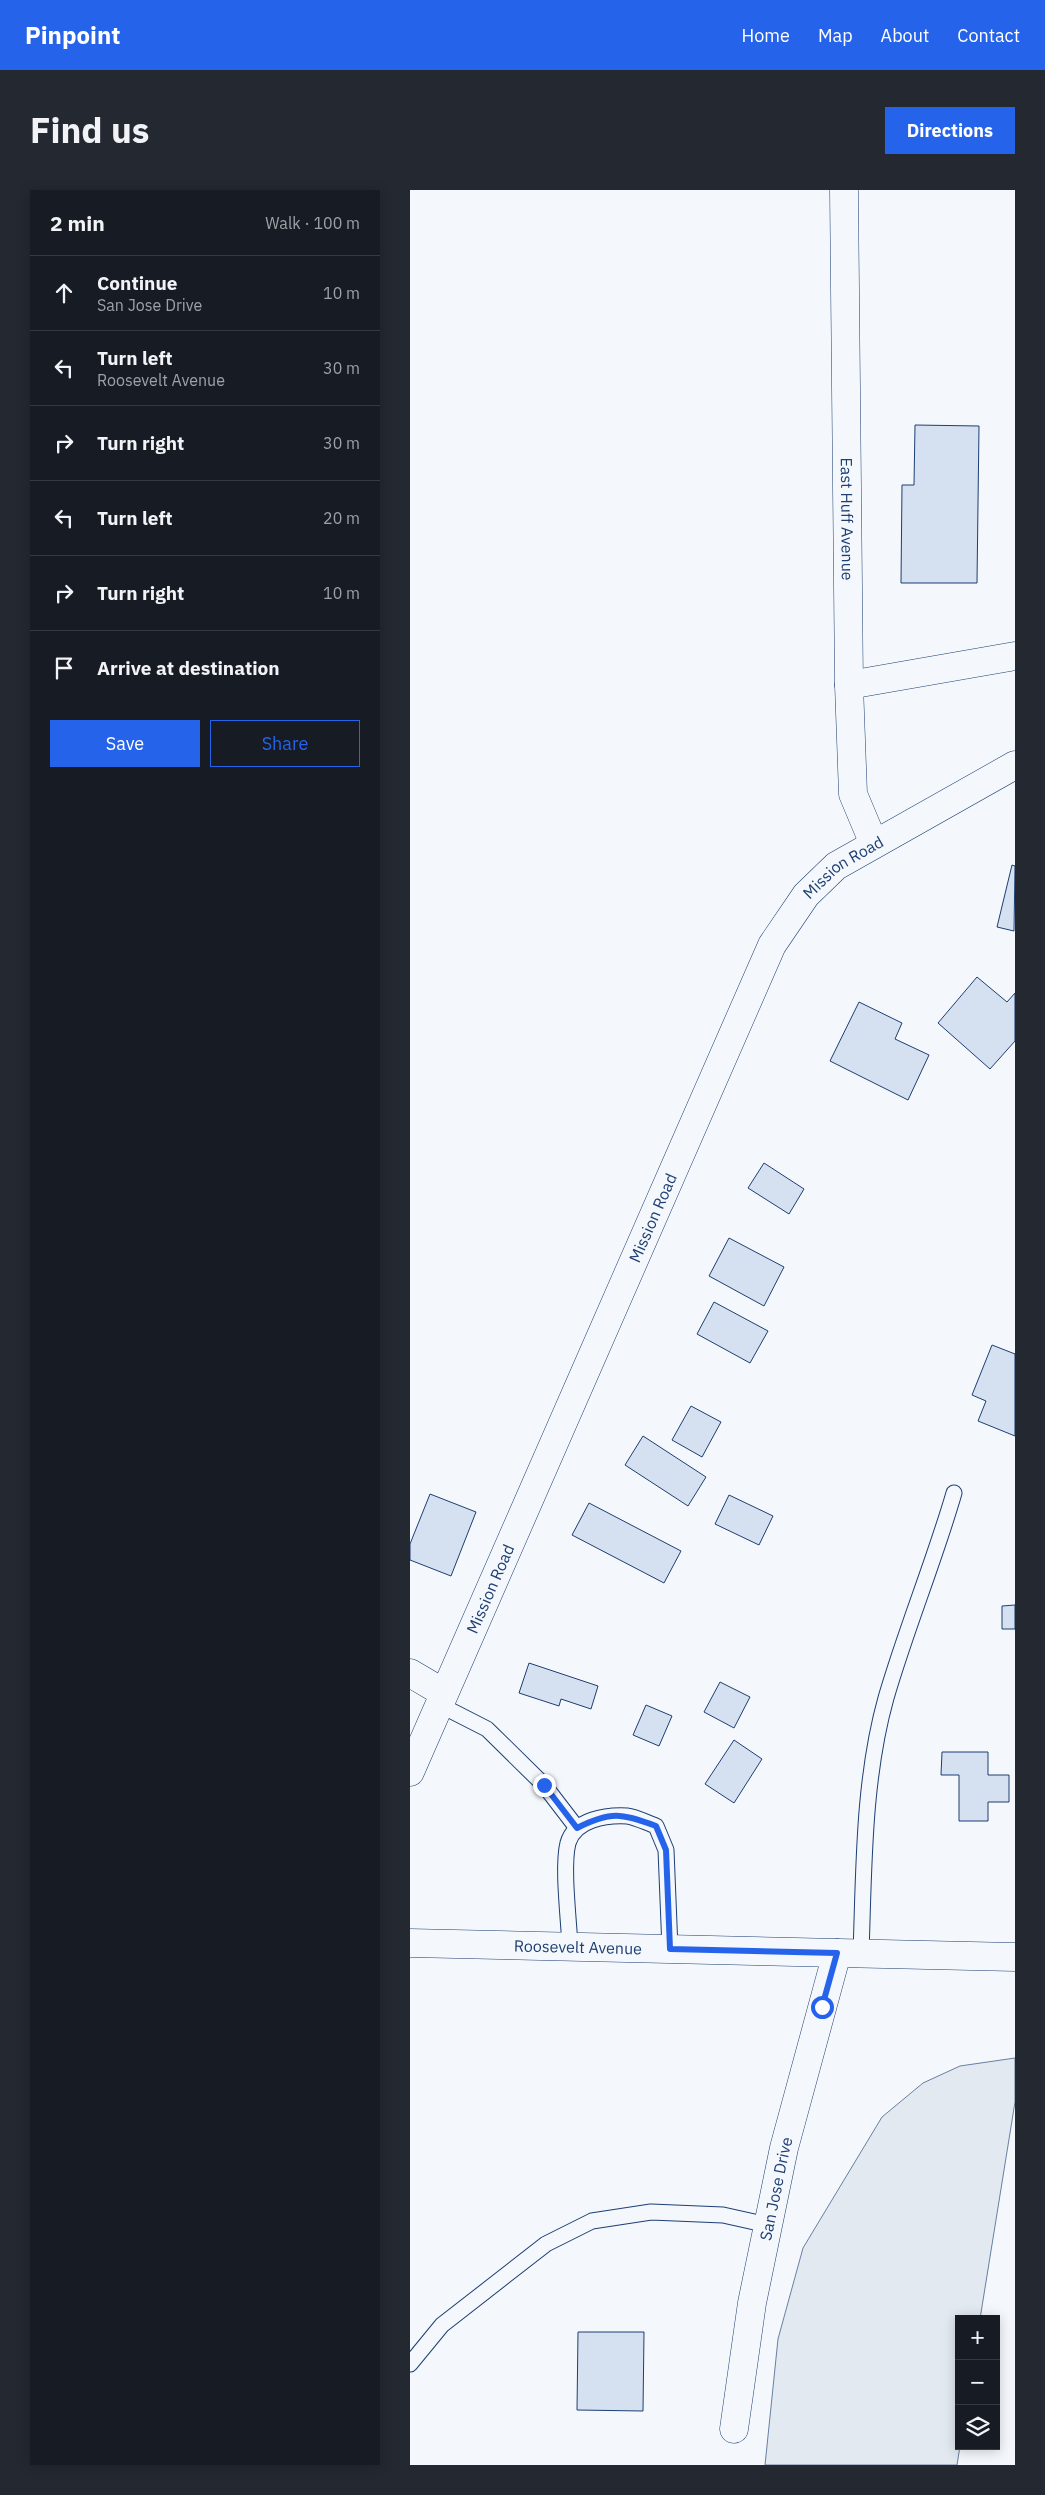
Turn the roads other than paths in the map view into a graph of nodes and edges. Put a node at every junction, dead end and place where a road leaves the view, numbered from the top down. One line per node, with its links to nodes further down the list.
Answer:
1 (844, 190): 3 (street, East Huff Avenue)
2 (1015, 656): 3 (street)
3 (849, 685): 5 (street, East Huff Avenue)
4 (1015, 765): 5 (street, Mission Road)
5 (874, 844): 8 (street, Mission Road)
6 (954, 1493): 14 (lane)
7 (410, 1673): 8 (street)
8 (442, 1699): 9 (street, Mission Road); 10 (lane)
9 (410, 1771)
10 (577, 1828): 12 (lane); 13 (lane)
11 (410, 1943): 12 (street, Roosevelt Avenue)
12 (570, 1947): 13 (street, Roosevelt Avenue)
13 (670, 1949): 14 (street, Roosevelt Avenue)
14 (849, 1953): 15 (street, Roosevelt Avenue); 16 (street, San Jose Drive)
15 (1015, 1957)
16 (768, 2225): 17 (lane); 18 (street, San Jose Drive)
17 (410, 2364)
18 (734, 2429)

